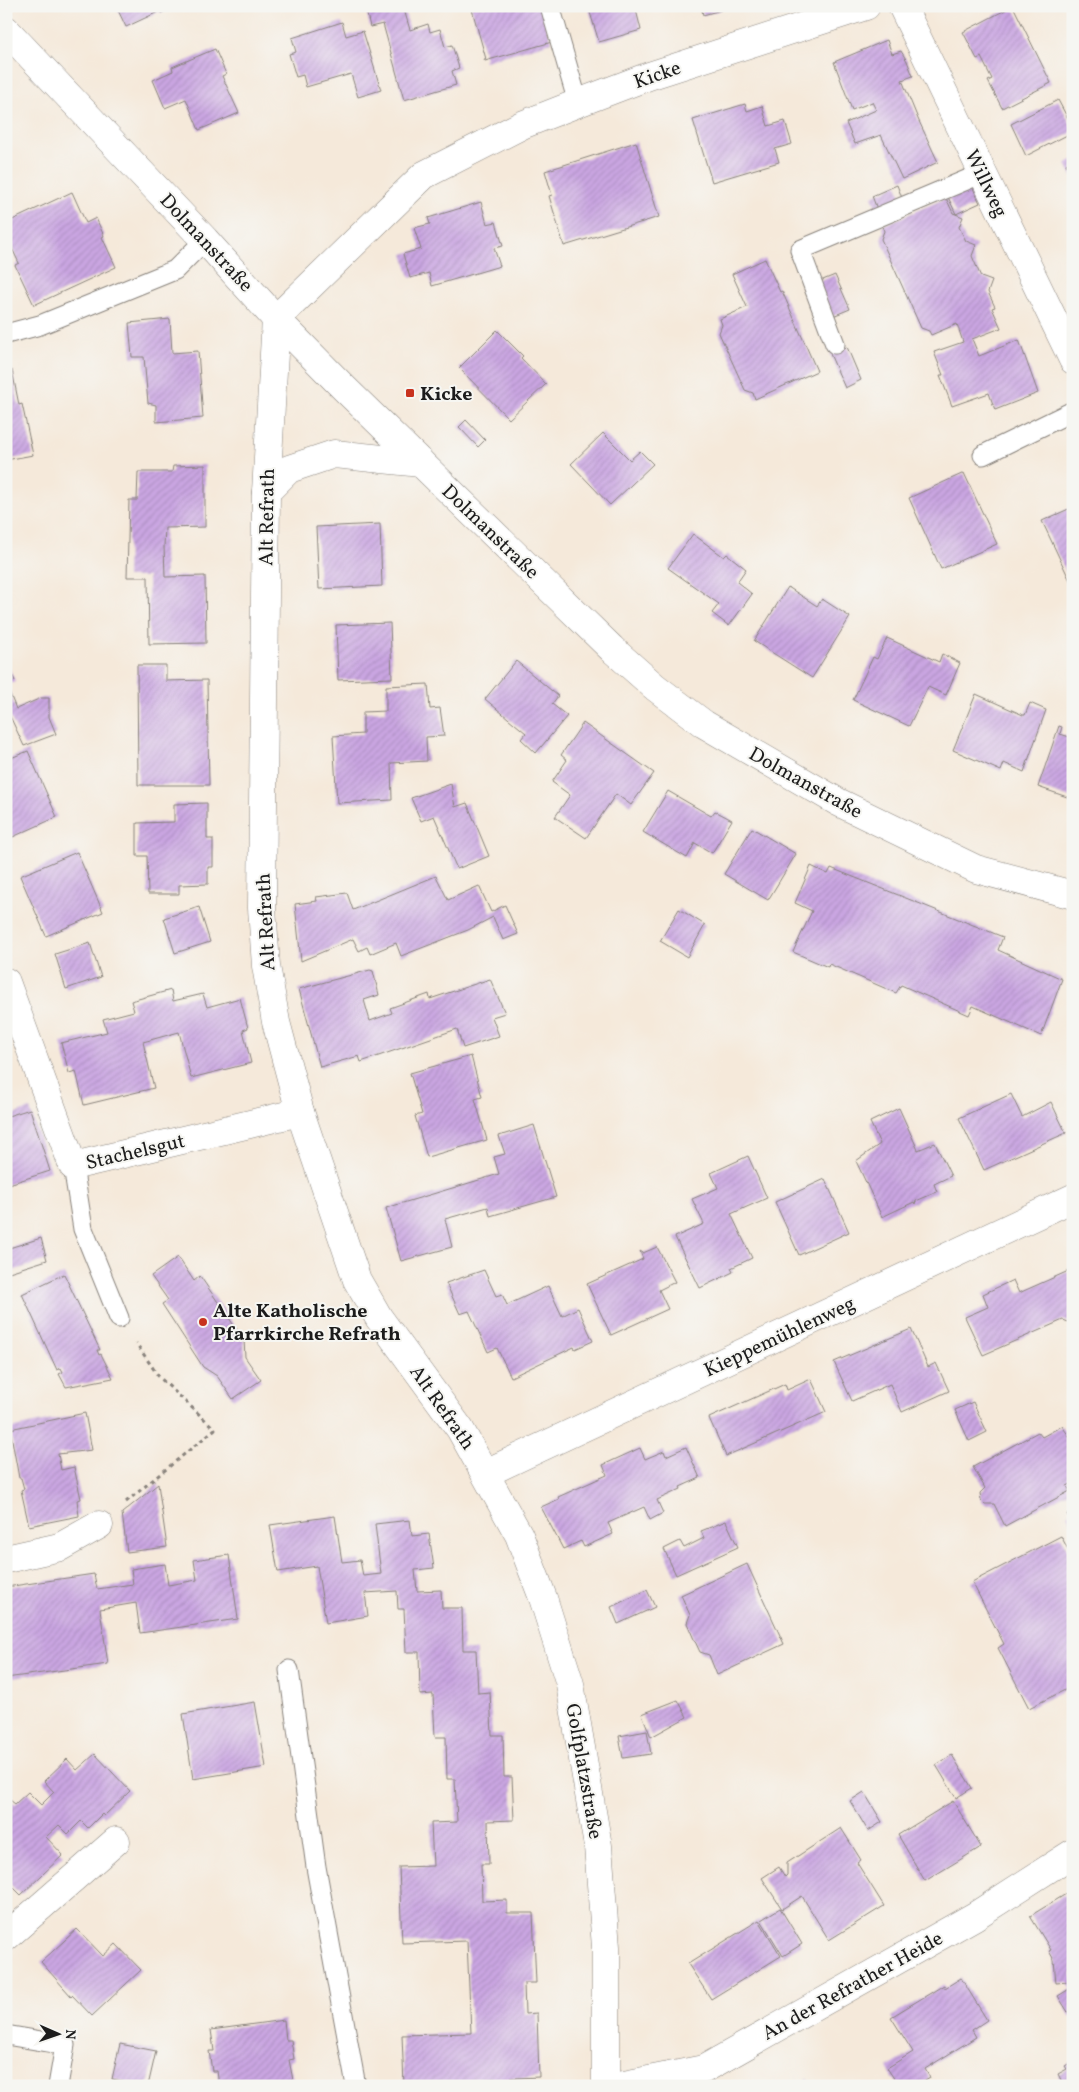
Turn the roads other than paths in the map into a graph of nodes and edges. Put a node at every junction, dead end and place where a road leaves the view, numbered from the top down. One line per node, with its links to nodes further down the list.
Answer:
1 (550, 6): 5 (lane)
2 (866, 6): 5 (street, Kicke)
3 (902, 6): 6 (street, Willweg)
4 (6, 30): 7 (street, Dolmanstraße)
5 (578, 103): 8 (street, Kicke)
6 (983, 174): 10 (lane); 11 (street, Willweg)
7 (205, 240): 8 (street, Dolmanstraße); 9 (lane)
8 (276, 319): 14 (street, Dolmanstraße); 15 (street, Alt Refrath)
9 (6, 334)
10 (835, 344)
11 (1073, 360)
12 (1073, 411): 13 (lane)
13 (983, 455)
14 (421, 464): 15 (street); 16 (street, Dolmanstraße)
15 (266, 492): 18 (street, Alt Refrath)
16 (1073, 895)
17 (6, 982): 19 (street, Stachelsgut)
18 (300, 1112): 19 (street, Stachelsgut); 22 (street, Alt Refrath)
19 (72, 1166): 21 (lane)
20 (1073, 1198): 22 (street, Kieppemühlenweg)
21 (119, 1318)
22 (486, 1473): 32 (street, Golfplatzstraße)
23 (99, 1525): 24 (street)
24 (6, 1559)
25 (289, 1670): 31 (lane)
26 (116, 1841): 28 (street)
27 (1073, 1853): 33 (street, An der Refrather Heide)
28 (6, 1937)
29 (6, 2035): 30 (lane)
30 (58, 2086)
31 (356, 2086)
32 (606, 2086)
33 (619, 2086)

